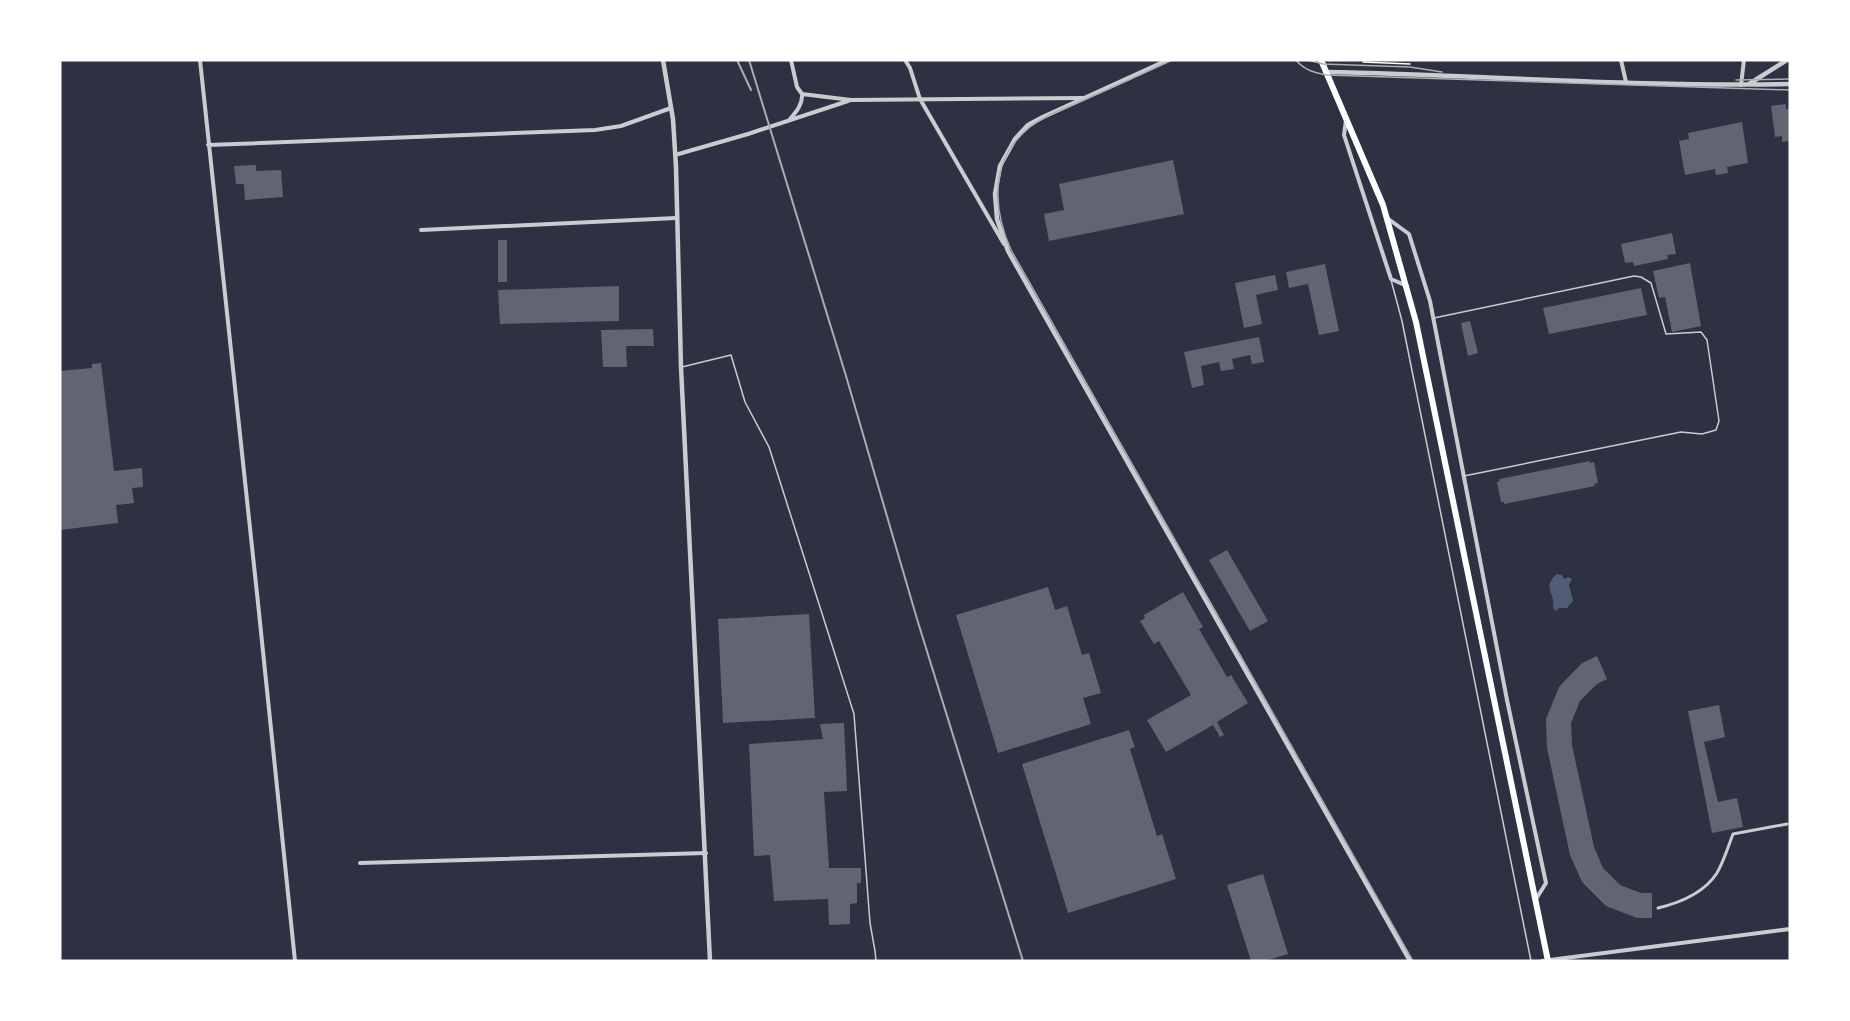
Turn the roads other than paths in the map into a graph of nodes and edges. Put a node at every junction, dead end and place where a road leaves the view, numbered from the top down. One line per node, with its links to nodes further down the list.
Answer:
1 (200, 60): 21 (street)
2 (663, 60): 18 (street)
3 (791, 60): 14 (street)
4 (905, 60): 16 (street)
5 (1168, 60): 15 (street)
6 (1321, 60): 10 (main road)
7 (1621, 60): 11 (street)
8 (1744, 60): 13 (street)
9 (1787, 60): 13 (street)
10 (1326, 72): 11 (street); 19 (main road)
11 (1626, 82): 13 (street)
12 (1790, 84): 13 (street)
13 (1744, 85)
14 (802, 94): 17 (street); 20 (street)
15 (1085, 98): 16 (street); 26 (street)
16 (920, 99): 17 (street); 26 (street)
17 (851, 100): 20 (street)
18 (670, 108): 21 (street); 22 (street)
19 (1346, 119): 24 (main road); 27 (street)
20 (788, 121): 22 (street)
21 (208, 145): 38 (street)
22 (675, 155): 23 (street)
23 (676, 218): 25 (street); 30 (street)
24 (1386, 218): 28 (main road); 29 (street)
25 (421, 230)
26 (1008, 251): 41 (street)
27 (1391, 279): 28 (street); 42 (lane)
28 (1407, 286): 35 (main road)
29 (1433, 319): 31 (street); 31 (lane)
30 (681, 368): 33 (street); 40 (lane)
31 (1464, 476): 35 (street)
32 (1787, 824): 36 (street)
33 (706, 853): 34 (street); 39 (street)
34 (360, 863)
35 (1536, 899): 43 (main road)
36 (1658, 908)
37 (1790, 929): 43 (street)
38 (295, 961)
39 (710, 961)
40 (876, 961)
41 (1410, 961)
42 (1531, 961)
43 (1546, 961)

